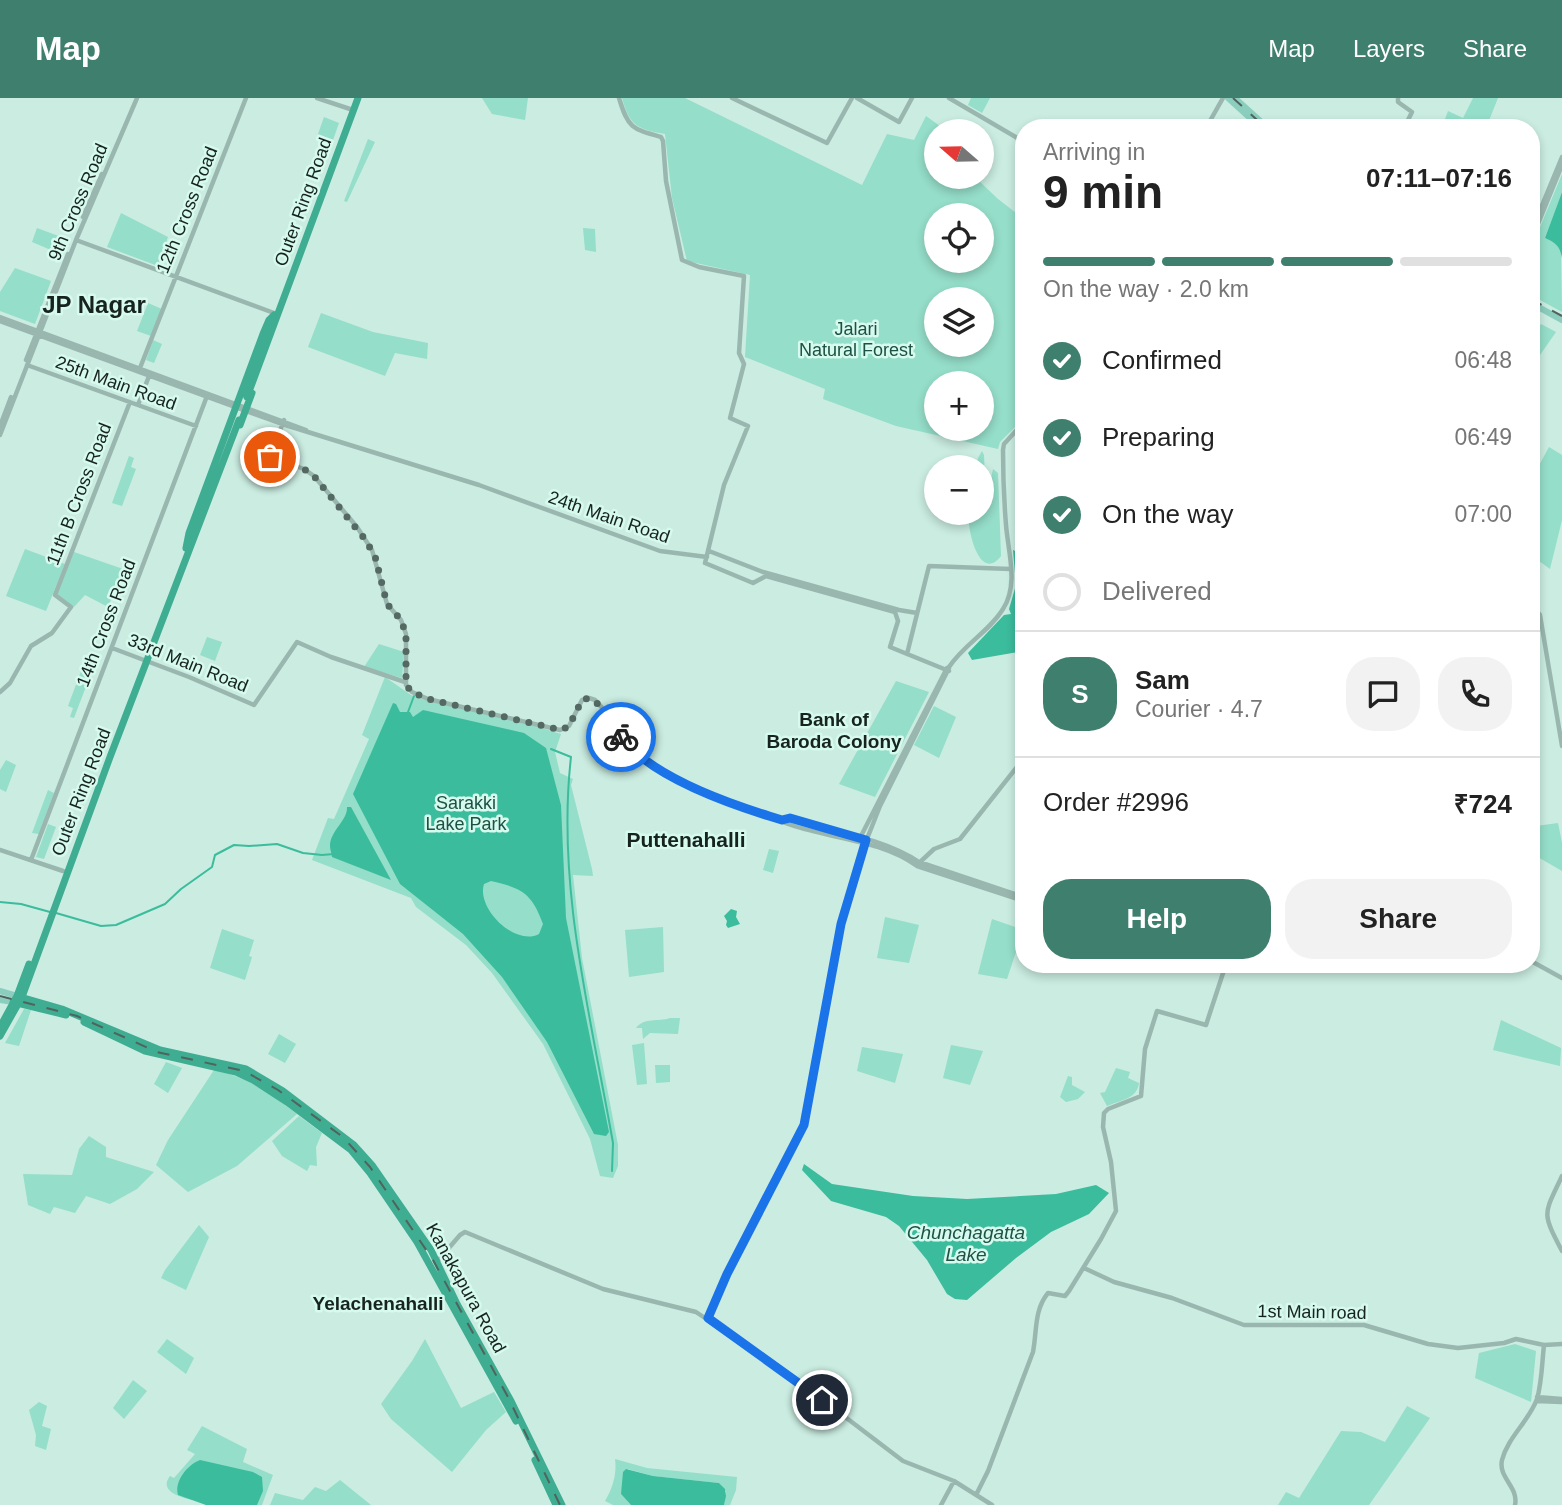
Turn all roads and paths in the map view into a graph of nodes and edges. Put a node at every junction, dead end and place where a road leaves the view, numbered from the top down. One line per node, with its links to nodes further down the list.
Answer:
1 (136, 98): 23 (street, 9th Cross Road); 29 (street, 9th Cross Road)
2 (246, 98): 24 (street, 12th Cross Road)
3 (317, 98): 13 (street)
4 (356, 98): 13 (highway, Outer Ring Road)
5 (620, 98): 46 (street)
6 (733, 98): 7 (street)
7 (855, 98): 8 (street)
8 (912, 98)
9 (949, 98): 18 (street)
10 (1226, 98): 14 (street); 15 (main road)
11 (1235, 98): 16 (main road)
12 (1398, 98): 17 (street)
13 (352, 109): 26 (highway, Outer Ring Road)
14 (1211, 119)
15 (1250, 119)
16 (1258, 119)
17 (1408, 119)
18 (1015, 137)
19 (1562, 157): 21 (street)
20 (1562, 165): 22 (street)
21 (1540, 210)
22 (1540, 219)
23 (76, 240): 24 (street); 29 (street, 9th Cross Road)
24 (176, 277): 26 (street); 31 (street, 12th Cross Road)
25 (1540, 306): 27 (main road)
26 (275, 315): 33 (highway); 37 (highway); 38 (highway)
27 (1562, 318)
28 (0, 319): 29 (street, 24th Main Road)
29 (38, 333): 30 (street, 9th Cross Road); 31 (street, 24th Main Road); 41 (street, 9th Cross Road)
30 (27, 365): 35 (street, 25th Main Road); 44 (street, 9th Cross Road)
31 (139, 370): 32 (street, 24th Main Road)
32 (150, 373): 34 (street, 24th Main Road); 36 (street); 37 (street, 24th Main Road)
33 (245, 396)
34 (207, 397): 37 (street, 24th Main Road); 42 (street, 14th Cross Road)
35 (130, 402): 36 (street, 25th Main Road); 56 (street, 11th B Cross Road)
36 (138, 405): 42 (street, 25th Main Road)
37 (237, 405): 38 (street, 24th Main Road); 45 (highway)
38 (246, 409): 40 (street, 24th Main Road); 45 (highway)
39 (237, 419): 45 (highway)
40 (283, 422): 46 (street, 24th Main Road); 55 (street)
41 (0, 426)
42 (196, 426): 51 (street, 14th Cross Road)
43 (1015, 432): 47 (street)
44 (0, 435)
45 (186, 552): 53 (highway, Outer Ring Road)
46 (707, 557): 48 (street, 24th Main Road); 48 (street, 24th Main Road)
47 (1010, 569): 49 (street); 54 (street)
48 (896, 610): 49 (street, 24th Main Road); 52 (street)
49 (917, 613): 52 (street)
50 (1540, 615): 57 (street)
51 (112, 648): 53 (street, 33rd Main Road); 61 (street, 14th Cross Road)
52 (906, 654): 54 (street)
53 (146, 660): 55 (street, 33rd Main Road); 63 (highway, Outer Ring Road); 65 (highway, Outer Ring Road)
54 (948, 669): 59 (street)
55 (405, 682): 59 (street)
56 (0, 692)
57 (1562, 746)
58 (1015, 769): 62 (street)
59 (862, 841): 62 (street); 79 (street)
60 (0, 850): 61 (street)
61 (31, 860): 63 (street)
62 (918, 864): 64 (street)
63 (63, 871): 65 (highway, Outer Ring Road)
64 (1015, 896)
65 (50, 912): 71 (highway, Outer Ring Road)
66 (1540, 966): 68 (street)
67 (1223, 973): 78 (street)
68 (1562, 978)
69 (0, 991): 71 (main road, Kanakapura Road)
70 (0, 999): 71 (main road, Kanakapura Road)
71 (18, 1000): 72 (highway, Outer Ring Road); 73 (highway, Outer Ring Road); 76 (highway, Kanakapura Road); 77 (highway, Kanakapura Road)
72 (0, 1027)
73 (0, 1036)
74 (1562, 1176): 75 (street)
75 (1562, 1251)
76 (437, 1262): 77 (street); 79 (street); 87 (highway, Kanakapura Road)
77 (431, 1268): 86 (highway, Kanakapura Road)
78 (1084, 1268): 81 (street, 1st Main road); 85 (street)
79 (708, 1318): 84 (street)
80 (1562, 1344): 81 (street, 1st Main road)
81 (1544, 1345): 82 (street)
82 (1536, 1399): 83 (street); 90 (street)
83 (1562, 1401)
84 (954, 1481): 85 (street); 88 (street)
85 (976, 1495): 89 (street)
86 (556, 1505)
87 (562, 1505)
88 (941, 1505)
89 (992, 1505)
90 (1515, 1505)

